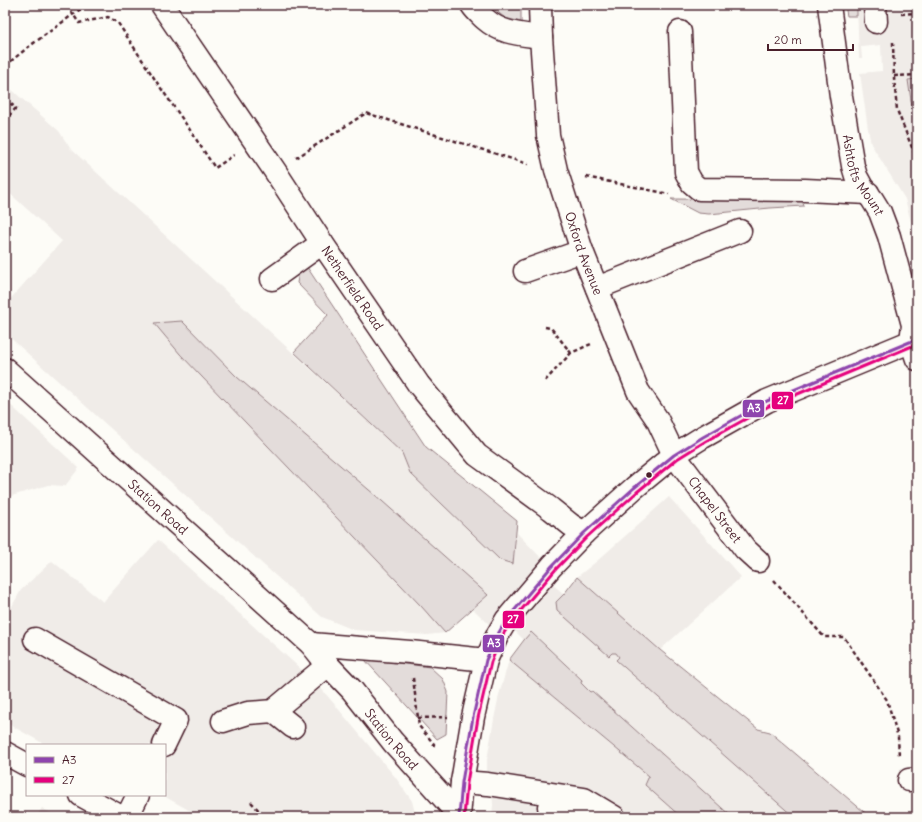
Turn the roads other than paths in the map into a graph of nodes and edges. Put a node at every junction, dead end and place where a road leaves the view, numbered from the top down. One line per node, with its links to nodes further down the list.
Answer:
1 (162, 5): 9 (street, Netherfield Road)
2 (472, 5): 6 (street)
3 (540, 5): 6 (street, Oxford Avenue)
4 (829, 5): 7 (street, Ashtofts Mount)
5 (680, 32): 7 (street)
6 (541, 37): 10 (street, Oxford Avenue)
7 (868, 193): 14 (street, Ashtofts Mount)
8 (740, 231): 13 (street)
9 (322, 243): 12 (street); 17 (street, Netherfield Road)
10 (582, 251): 11 (street); 13 (street, Oxford Avenue)
11 (525, 271)
12 (272, 279)
13 (597, 288): 16 (street, Oxford Avenue)
14 (915, 346): 16 (street)
15 (5, 370): 20 (street, Station Road)
16 (674, 455): 17 (street); 18 (street, Chapel Street)
17 (584, 533): 21 (street)
18 (758, 562)
19 (35, 639): 26 (street)
20 (311, 644): 21 (street); 22 (street, Station Road)
21 (486, 660): 29 (street)
22 (328, 665): 23 (street); 32 (street, Station Road)
23 (273, 711): 24 (street); 25 (street)
24 (223, 721)
25 (293, 727)
26 (164, 744)
27 (5, 753): 28 (street)
28 (26, 764)
29 (462, 788): 32 (street); 35 (street); 36 (street)
30 (83, 796): 33 (street)
31 (138, 796): 34 (street)
32 (459, 816)
33 (121, 817)
34 (127, 817)
35 (582, 817)
36 (614, 817)

